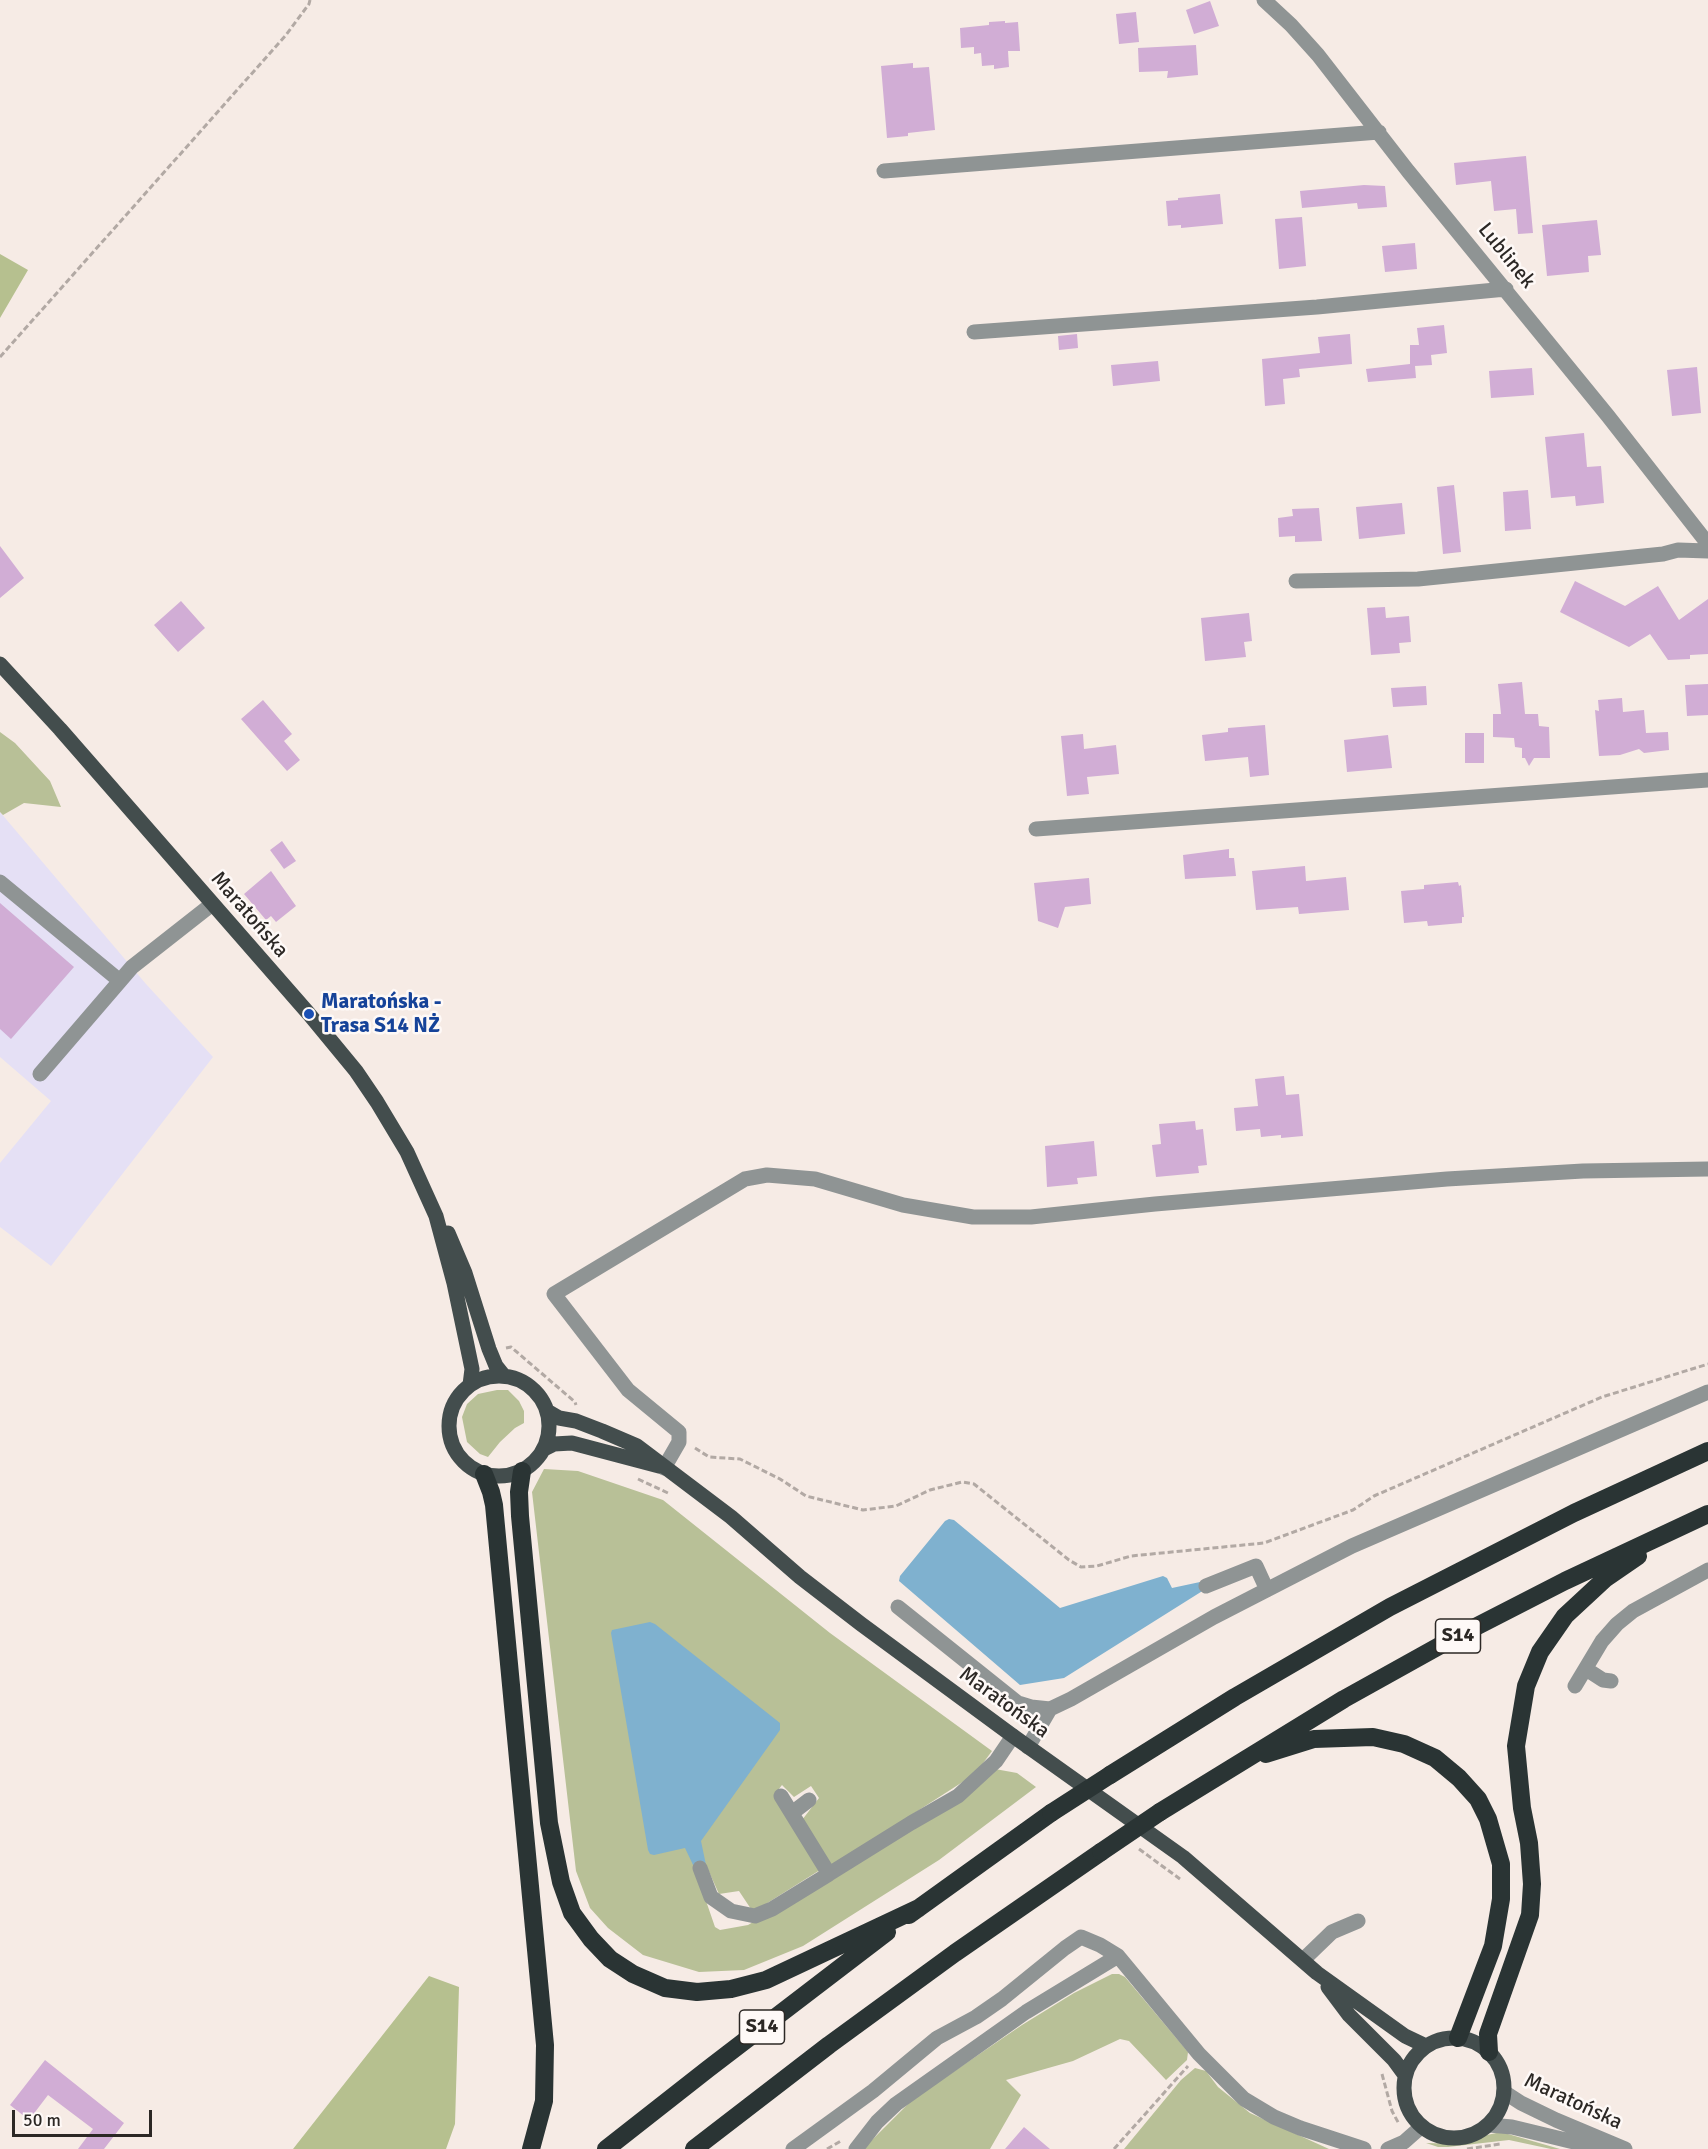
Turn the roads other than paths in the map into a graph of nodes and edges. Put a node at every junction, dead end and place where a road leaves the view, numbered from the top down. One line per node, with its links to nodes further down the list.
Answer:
1 (1264, 0): 2 (street, Lublinek)
2 (1378, 132): 3 (street); 4 (street, Lublinek)
3 (884, 171)
4 (1506, 289): 5 (street); 6 (street, Lublinek)
5 (974, 332)
6 (1708, 544)
7 (1708, 551): 8 (street)
8 (1296, 581)
9 (0, 664): 13 (main road, Maratońska)
10 (1708, 780): 11 (street)
11 (1036, 829)
12 (0, 882): 14 (street)
13 (211, 905): 14 (street); 17 (main road, Maratońska)
14 (120, 981): 15 (street)
15 (40, 1074)
16 (1708, 1169): 24 (street)
17 (436, 1216): 18 (main road, Maratońska); 19 (main road, Maratońska)
18 (504, 1376): 19 (main road); 21 (main road)
19 (470, 1385): 26 (main road)
20 (1708, 1392): 31 (street)
21 (547, 1412): 22 (main road); 24 (main road, Maratońska)
22 (543, 1449): 24 (main road, Maratońska); 25 (main road)
23 (1708, 1451): 45 (highway, S14, bridge)
24 (664, 1468): 37 (main road, Maratońska)
25 (522, 1471): 26 (main road); 45 (highway)
26 (484, 1474): 57 (highway)
27 (1708, 1514): 28 (highway, S14)
28 (1684, 1524): 39 (highway, S14); 52 (highway)
29 (1708, 1570): 33 (street)
30 (1206, 1586): 31 (street)
31 (1267, 1590): 36 (street)
32 (898, 1607): 36 (street)
33 (1586, 1669): 34 (street); 35 (street)
34 (1611, 1681)
35 (1575, 1686)
36 (1050, 1709): 38 (street)
37 (1013, 1736): 38 (main road, Maratońska); 44 (street)
38 (1028, 1747): 48 (main road, Maratońska)
39 (1239, 1763): 50 (highway); 59 (highway, S14, bridge)
40 (781, 1796): 42 (street)
41 (809, 1800): 42 (street)
42 (792, 1813): 44 (street)
43 (700, 1868): 44 (street)
44 (829, 1874)
45 (919, 1908): 58 (highway, S14)
46 (1358, 1921): 48 (street)
47 (1118, 1956): 60 (street); 61 (street); 62 (street)
48 (1303, 1960): 49 (main road, Maratońska)
49 (1317, 1973): 51 (main road, Maratońska); 53 (main road, Maratońska)
50 (1458, 2038): 51 (main road); 52 (main road)
51 (1426, 2046): 53 (main road)
52 (1489, 2052): 54 (main road)
53 (1405, 2075): 56 (main road)
54 (1504, 2092): 55 (main road); 65 (street, Maratońska)
55 (1489, 2125): 56 (main road); 64 (street, Maratońska)
56 (1416, 2132): 63 (street)
57 (531, 2149)
58 (606, 2149)
59 (694, 2149)
60 (793, 2149)
61 (856, 2149)
62 (1364, 2149)
63 (1388, 2149)
64 (1603, 2149)
65 (1625, 2149)

